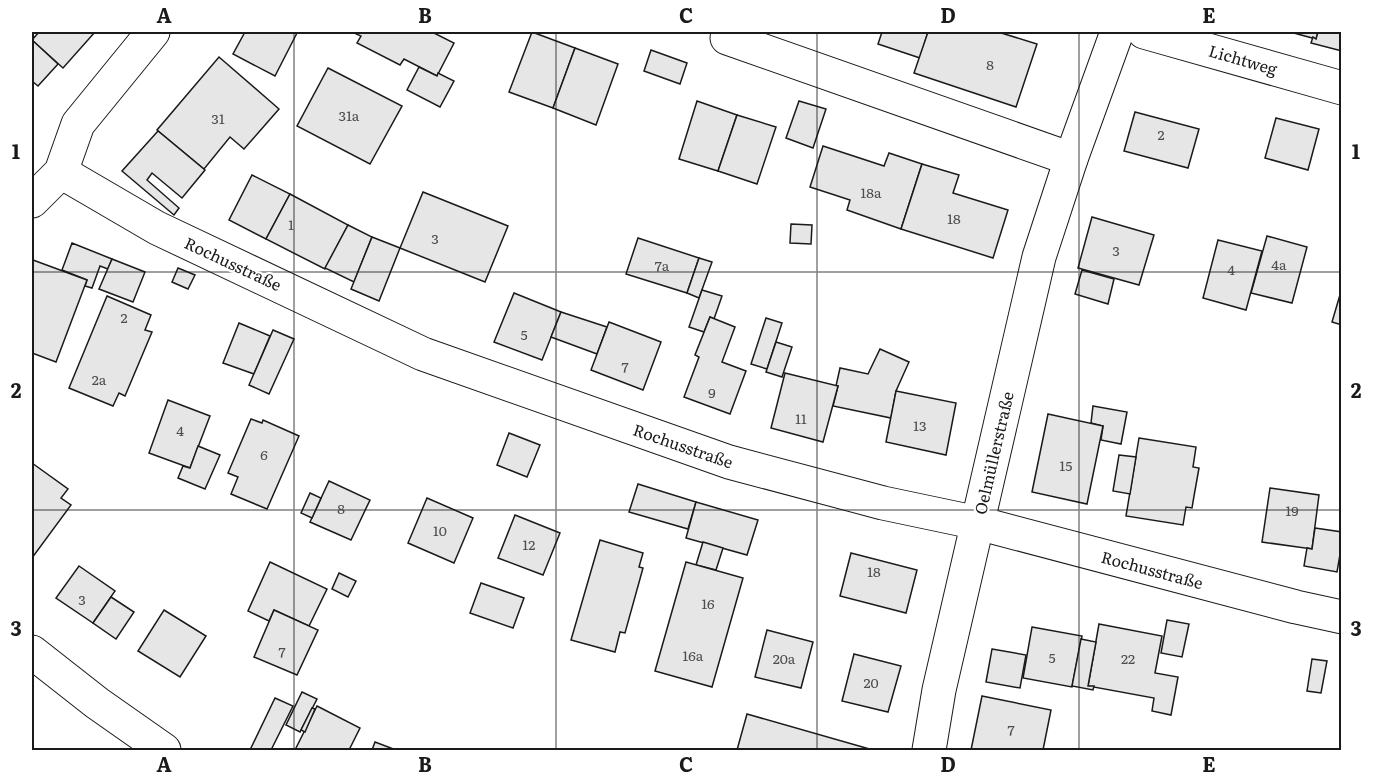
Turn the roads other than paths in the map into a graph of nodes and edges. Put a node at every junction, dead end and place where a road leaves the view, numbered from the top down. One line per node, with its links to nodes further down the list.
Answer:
1 (153, 32): 7 (street)
2 (1117, 32): 6 (street, Oelmüllerstraße)
3 (1144, 32): 5 (street, Lichtweg)
4 (727, 38): 6 (street)
5 (1341, 88)
6 (1071, 159): 9 (street, Oelmüllerstraße)
7 (61, 172): 8 (street); 9 (street, Rochusstraße)
8 (32, 201)
9 (978, 523): 10 (street, Rochusstraße); 13 (street, Oelmüllerstraße)
10 (1341, 617)
11 (33, 663): 12 (street)
12 (164, 750)
13 (929, 750)

